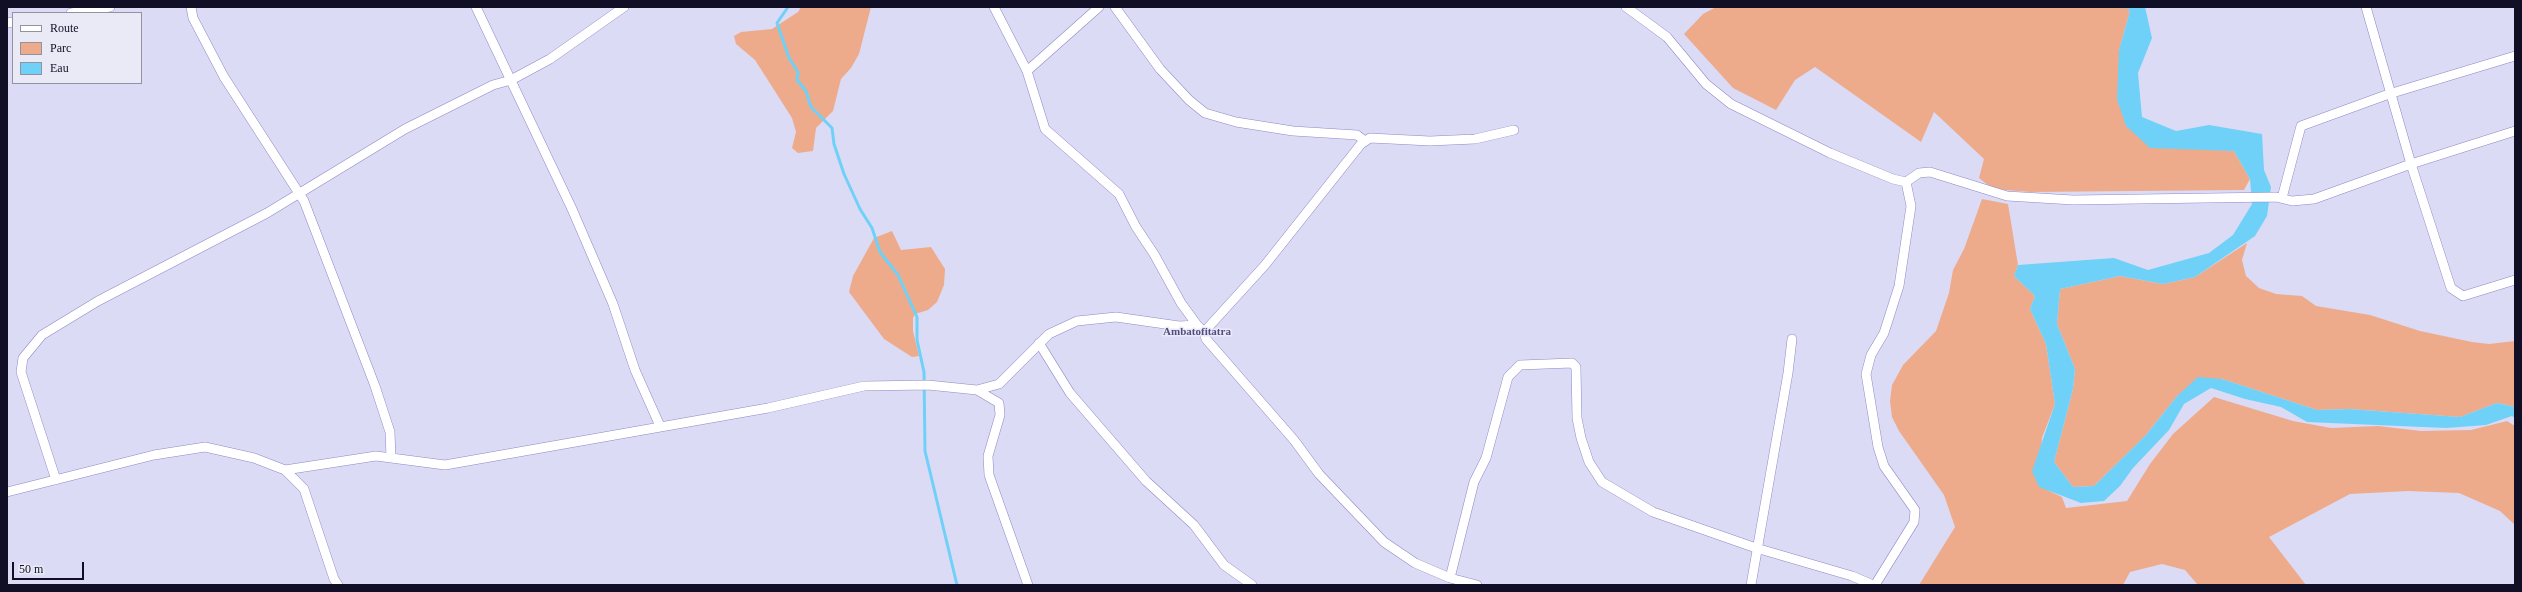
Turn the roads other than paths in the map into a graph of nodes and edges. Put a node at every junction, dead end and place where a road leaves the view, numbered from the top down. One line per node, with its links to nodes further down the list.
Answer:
1 (110, 7): 10 (street)
2 (191, 7): 20 (street)
3 (476, 7): 13 (street)
4 (624, 7): 13 (street)
5 (994, 7): 12 (street)
6 (1099, 7): 12 (street)
7 (1115, 7): 17 (street)
8 (1626, 7): 19 (street)
9 (2366, 7): 14 (street)
10 (78, 12)
11 (2515, 56): 14 (street)
12 (1027, 71): 23 (street)
13 (511, 80): 20 (street); 27 (street)
14 (2389, 94): 18 (street); 21 (street)
15 (1514, 130): 17 (street)
16 (2515, 131): 18 (street)
17 (1365, 141): 23 (street)
18 (2410, 164): 21 (street); 22 (street)
19 (1906, 182): 21 (street); 39 (street)
20 (298, 194): 28 (street); 30 (street)
21 (2279, 198)
22 (2515, 280)
23 (1200, 328): 25 (street); 33 (street)
24 (1792, 339): 32 (street)
25 (1039, 343): 26 (street); 36 (street)
26 (977, 390): 27 (street); 35 (street)
27 (660, 426): 28 (street)
28 (392, 458): 29 (street)
29 (285, 470): 30 (street); 34 (street)
30 (56, 480): 31 (street)
31 (7, 492)
32 (1756, 548): 33 (street); 38 (street); 39 (street)
33 (1450, 578): 37 (street)
34 (338, 585)
35 (1028, 585)
36 (1252, 585)
37 (1476, 585)
38 (1751, 585)
39 (1874, 585)

